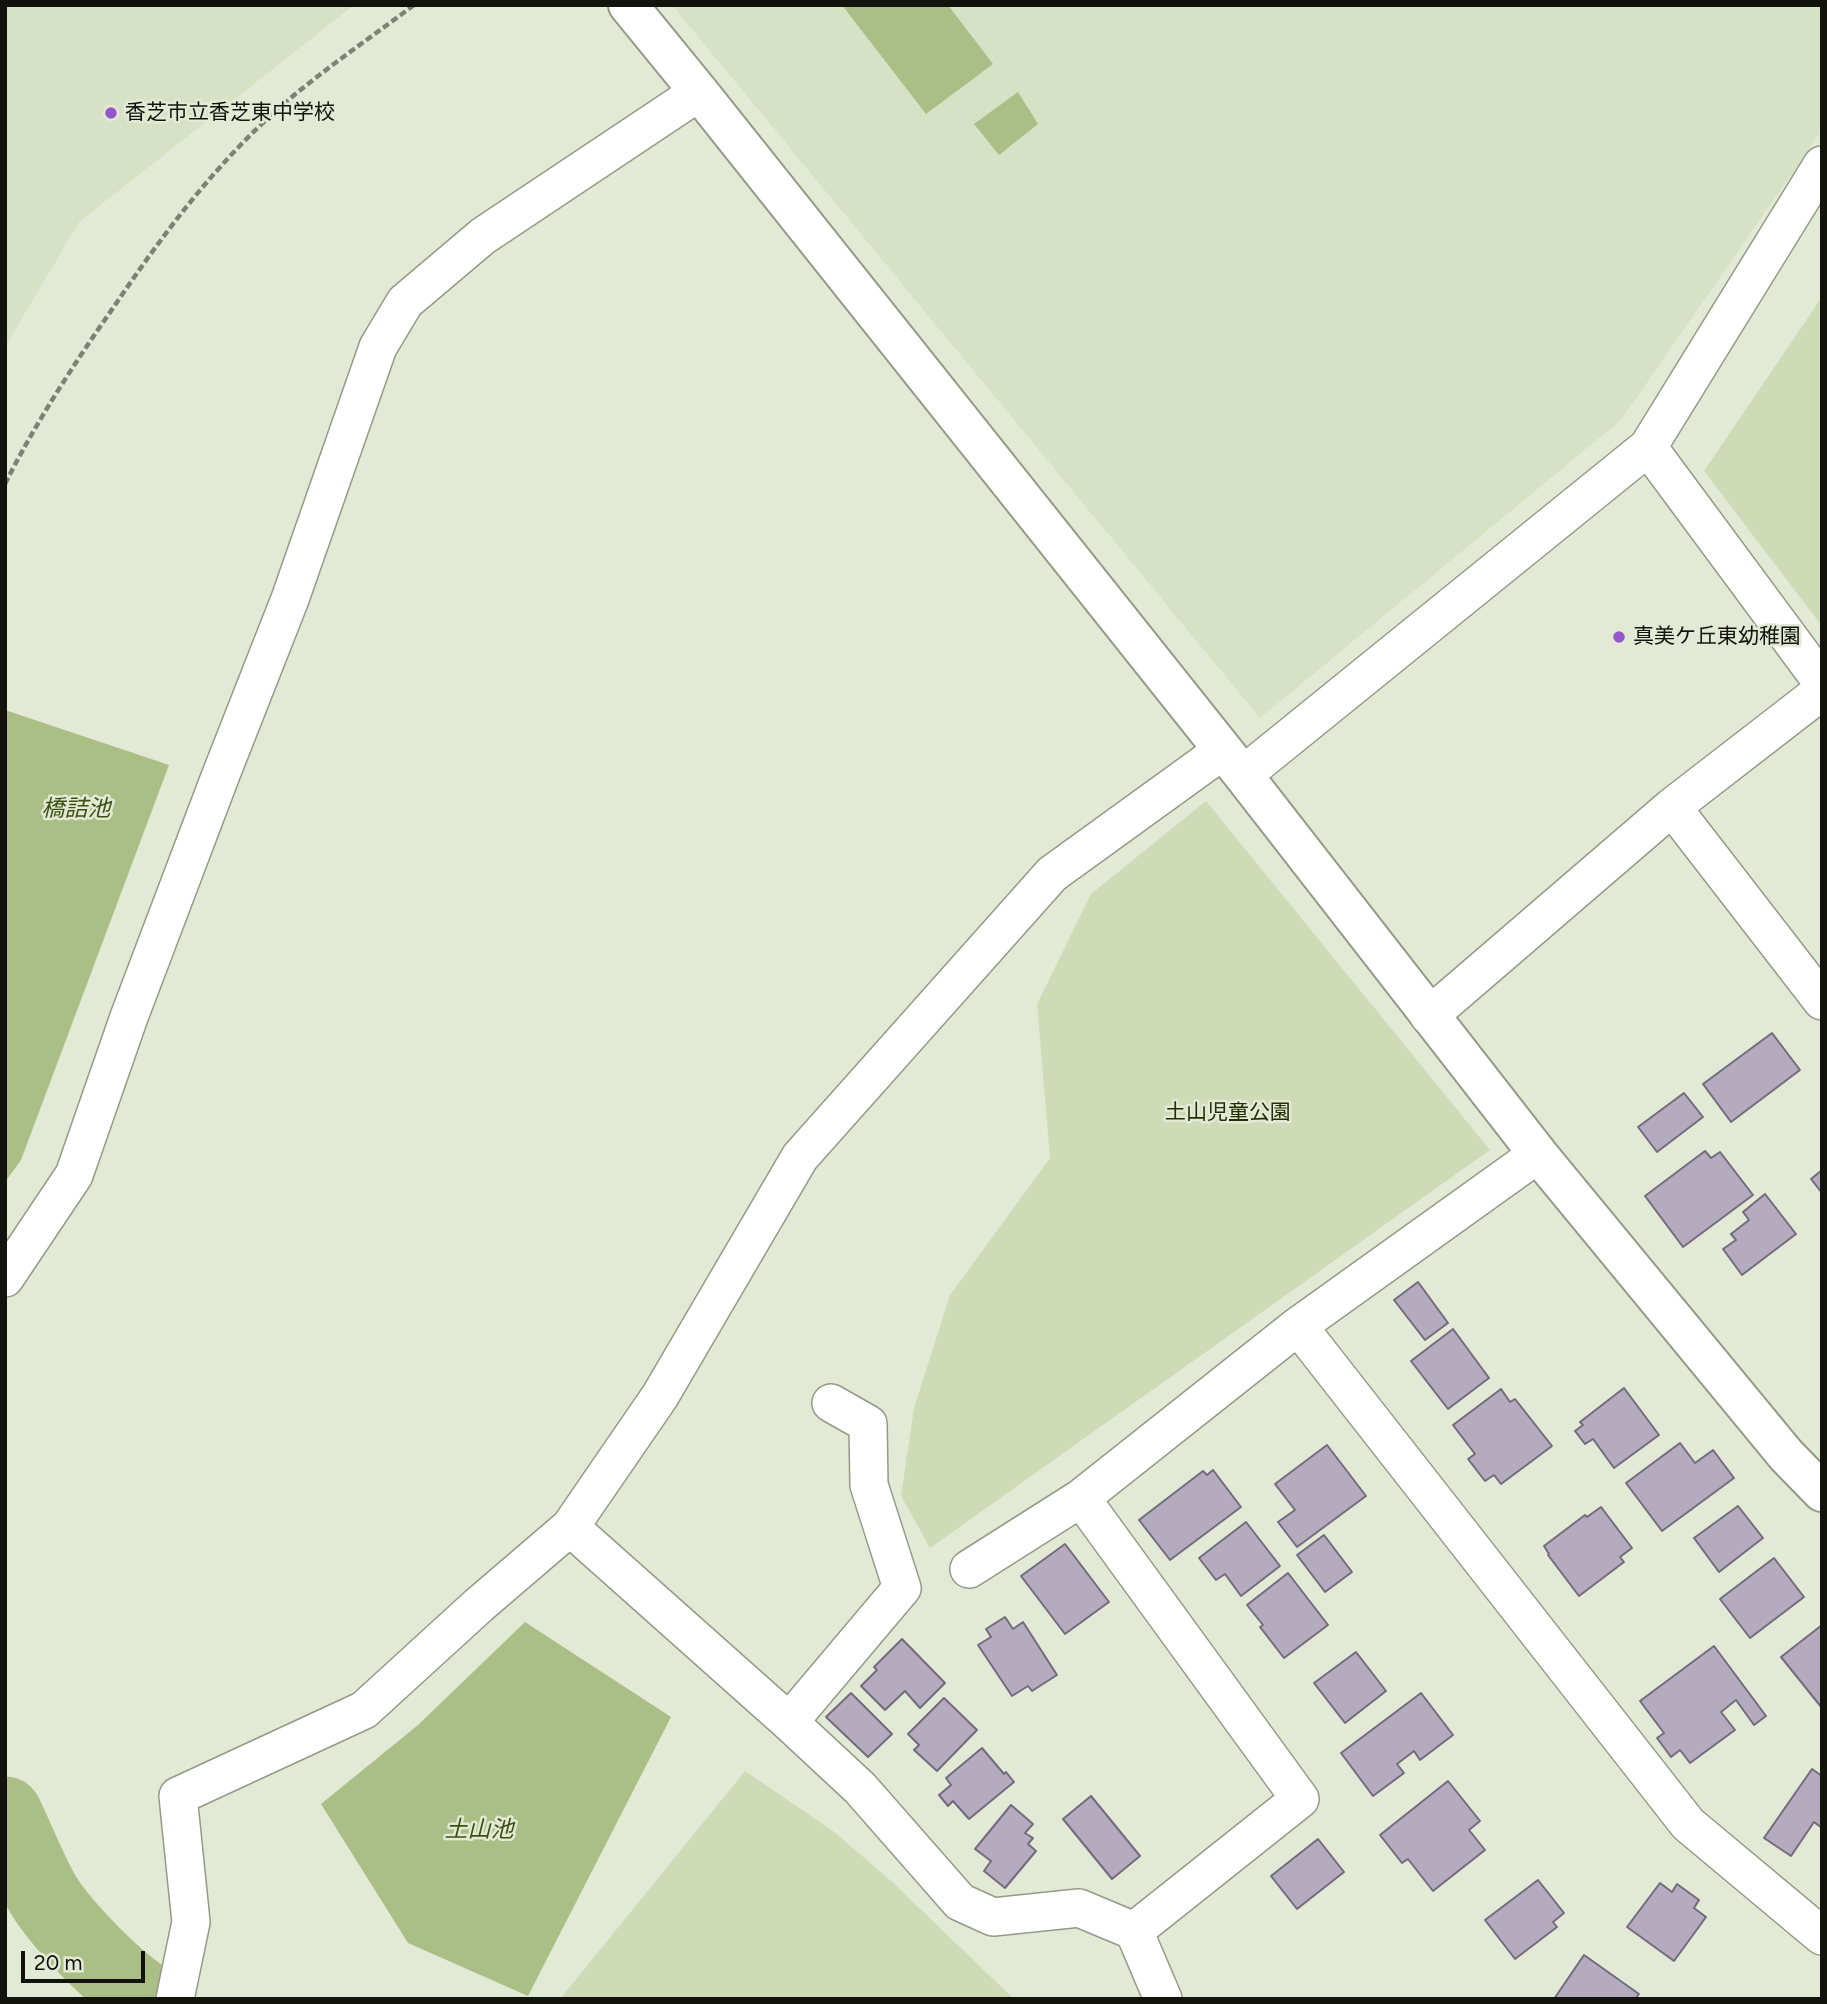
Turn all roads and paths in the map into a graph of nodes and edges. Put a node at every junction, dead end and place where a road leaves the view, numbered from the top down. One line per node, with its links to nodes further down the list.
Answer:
1 (414, 5): 6 (path)
2 (628, 5): 3 (street)
3 (699, 92): 9 (street); 14 (street)
4 (1822, 165): 5 (street)
5 (1648, 447): 7 (street); 9 (street)
6 (5, 484)
7 (1822, 682)
8 (1822, 691): 10 (street)
9 (1232, 763): 12 (street); 19 (street)
10 (1672, 807): 11 (street); 12 (street)
11 (1822, 1001)
12 (1429, 1016): 13 (street)
13 (1538, 1154): 15 (street); 17 (street)
14 (5, 1278)
15 (1298, 1326): 18 (street); 23 (street)
16 (831, 1403): 21 (street)
17 (1822, 1492)
18 (1081, 1498): 20 (street); 22 (street)
19 (570, 1528): 21 (street); 24 (street)
20 (969, 1569)
21 (789, 1722): 22 (street)
22 (1134, 1931): 25 (street)
23 (1822, 1936)
24 (175, 1999)
25 (1163, 1999)

